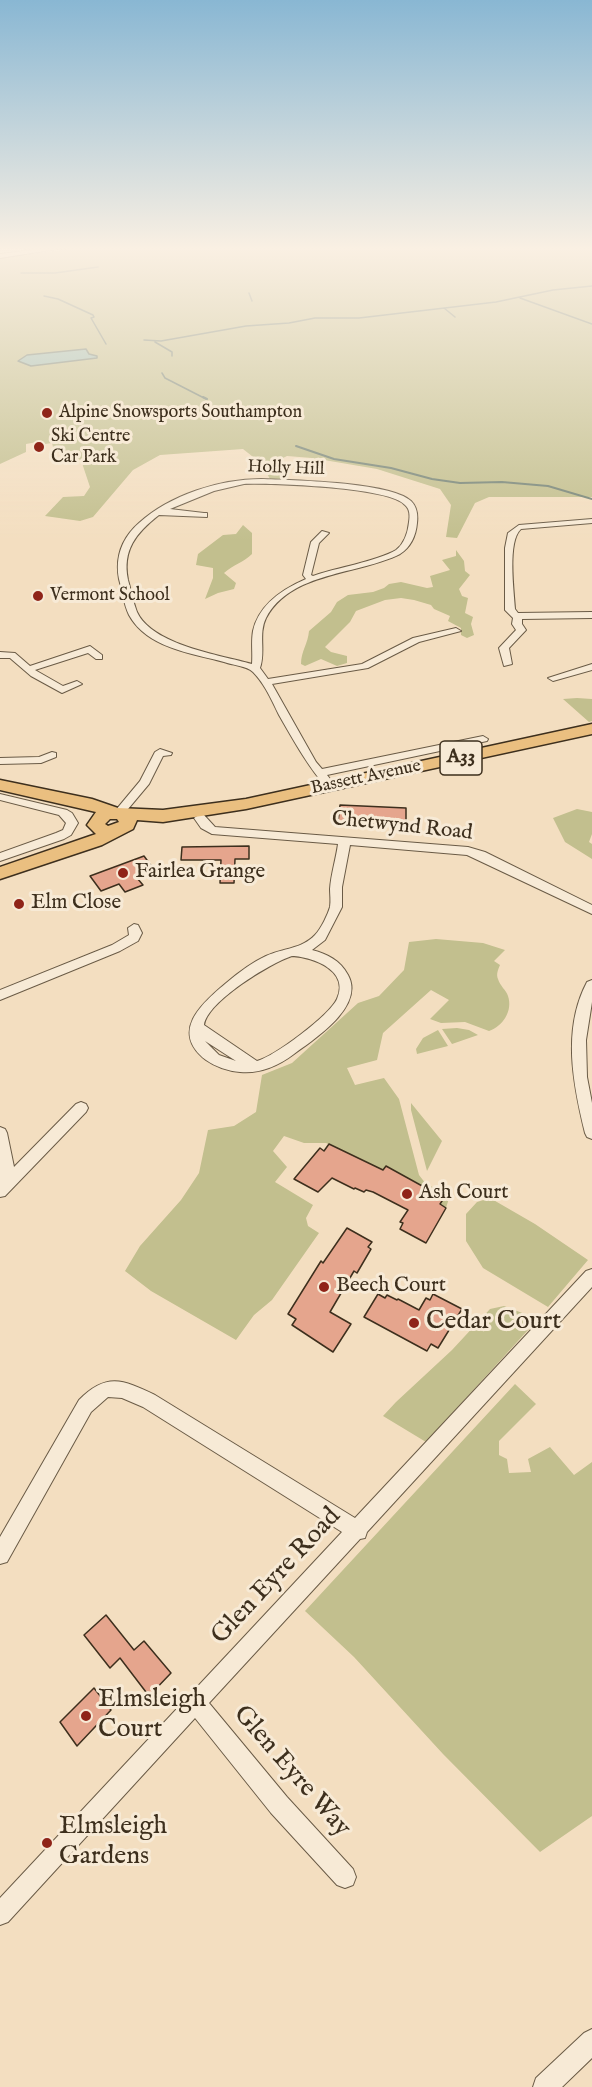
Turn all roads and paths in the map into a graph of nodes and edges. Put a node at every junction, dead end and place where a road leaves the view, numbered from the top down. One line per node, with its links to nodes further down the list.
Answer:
1 (161, 511): 2 (street); 5 (street, Holly Hill); 13 (street, Holly Hill)
2 (204, 515)
3 (592, 522): 7 (street)
4 (325, 533): 5 (street)
5 (311, 579): 13 (street, Holly Hill)
6 (592, 615): 7 (street)
7 (518, 618): 11 (street)
8 (456, 631): 16 (street)
9 (0, 655): 14 (street)
10 (99, 657): 14 (street)
11 (508, 659)
12 (592, 667): 15 (street)
13 (255, 668): 16 (street)
14 (29, 669): 17 (street)
15 (553, 678)
16 (266, 682): 23 (street)
17 (77, 684)
18 (592, 729): 23 (main road, Bassett Avenue / A33)
19 (483, 740): 23 (street, Bassett Avenue)
20 (160, 752): 28 (street)
21 (52, 755): 22 (street)
22 (2, 761)
23 (326, 779): 27 (main road, Bassett Avenue / A33)
24 (0, 785): 26 (main road, Bassett Avenue)
25 (0, 797): 34 (street)
26 (59, 799): 28 (main road, Bassett Avenue); 30 (main road)
27 (246, 804): 28 (main road, Bassett Avenue / A33); 29 (main road, Bassett Avenue / A33)
28 (118, 813): 30 (main road, Bassett Avenue); 31 (main road)
29 (200, 818): 31 (main road, Bassett Avenue / A33); 32 (street, Chetwynd Road)
30 (96, 824): 31 (main road); 33 (main road, Bassett Avenue / A33)
31 (115, 832): 33 (main road, Bassett Avenue / A33)
32 (345, 840): 36 (street, Chetwynd Road); 38 (street)
33 (53, 854): 35 (main road, Bassett Avenue / A33)
34 (0, 856)
35 (0, 873)
36 (592, 910)
37 (134, 928): 42 (street)
38 (323, 931): 39 (street); 40 (street)
39 (300, 952): 40 (street); 40 (street)
40 (329, 961)
41 (592, 985): 45 (street)
42 (0, 995)
43 (81, 1108): 46 (street)
44 (0, 1133): 46 (street)
45 (592, 1133)
46 (4, 1187)
47 (592, 1276): 48 (street, Glen Eyre Road)
48 (358, 1531): 49 (street); 50 (street, Glen Eyre Road)
49 (0, 1555)
50 (196, 1703): 51 (street, Glen Eyre Way); 52 (street, Glen Eyre Road)
51 (345, 1876)
52 (0, 1914)
53 (592, 2041): 54 (street)
54 (545, 2087)

